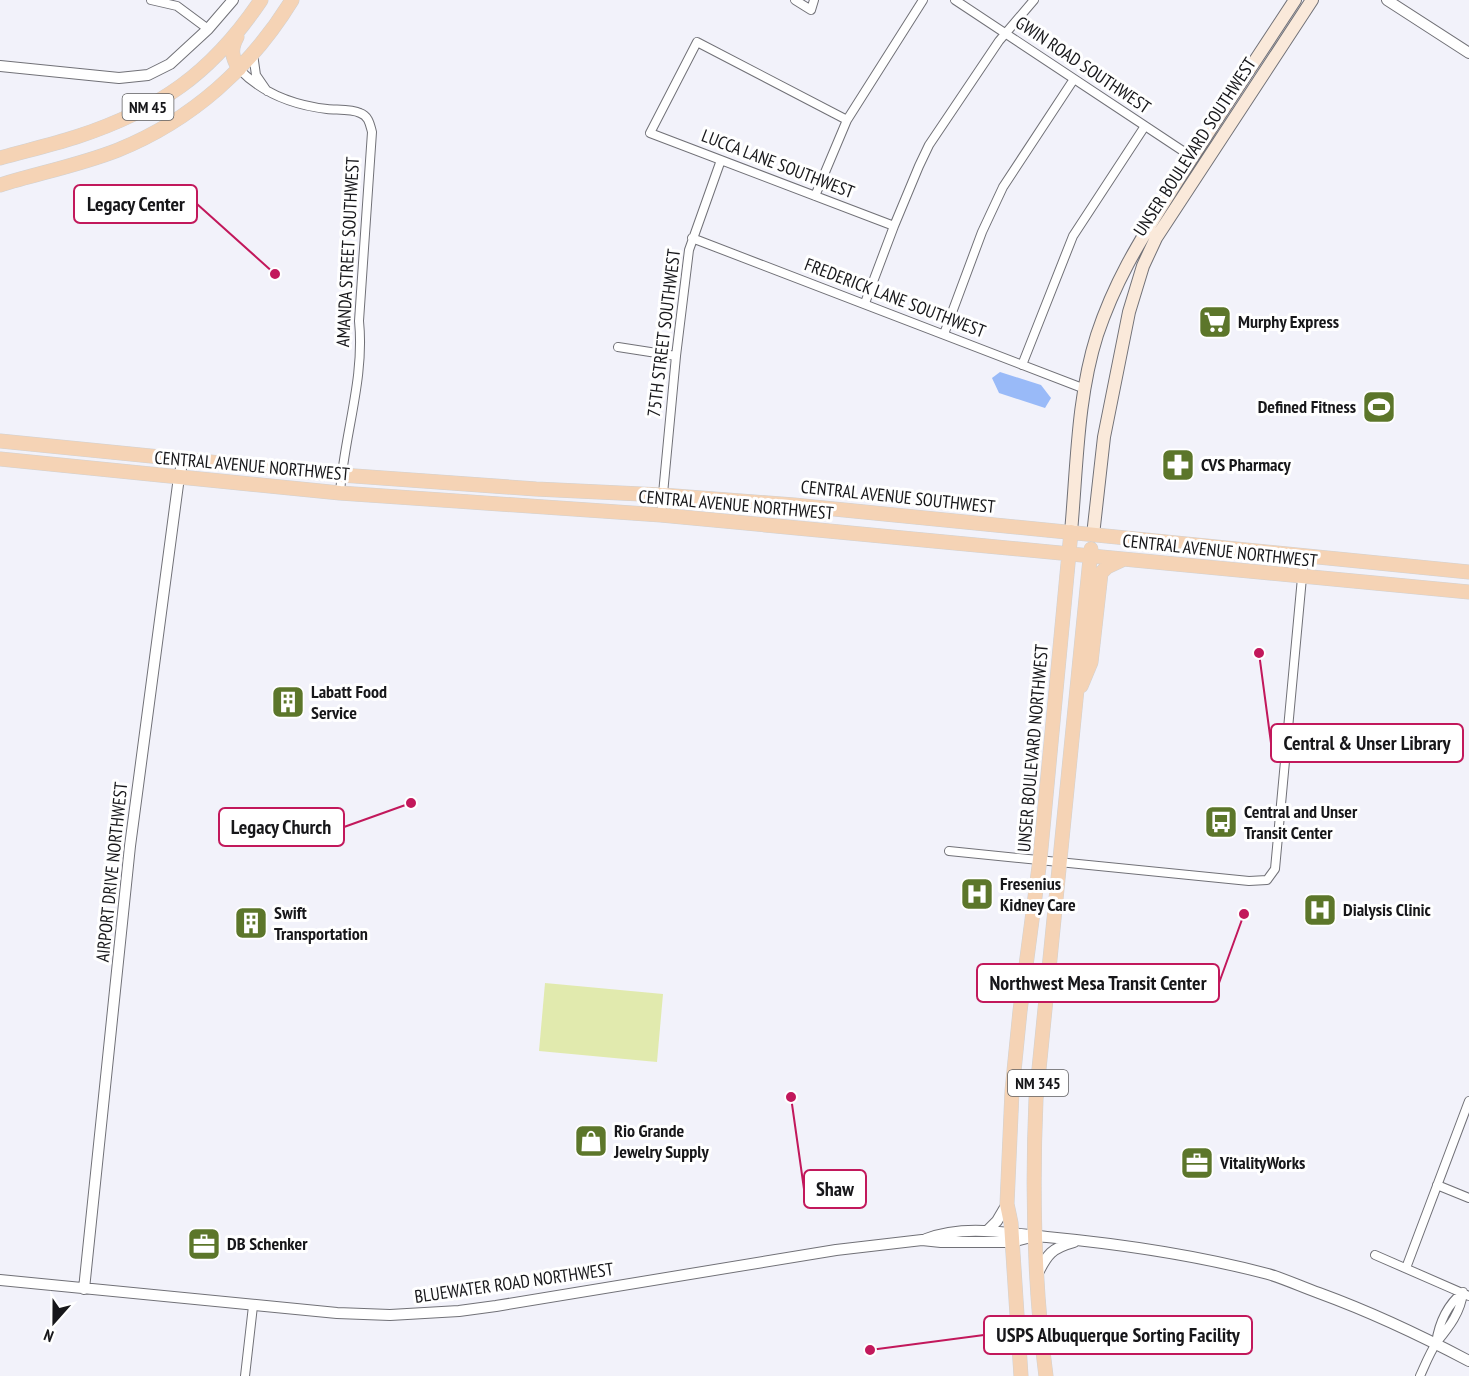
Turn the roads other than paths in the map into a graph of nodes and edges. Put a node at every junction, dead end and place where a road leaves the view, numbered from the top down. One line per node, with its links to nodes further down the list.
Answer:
1 (151, 0): 13 (street)
2 (233, 0): 13 (street)
3 (261, 0): 14 (main road, NM 45)
4 (292, 0): 17 (main road, NM 45)
5 (795, 0): 6 (street)
6 (814, 0)
7 (923, 0): 22 (street)
8 (955, 0): 15 (street, GWIN ROAD SOUTHWEST)
9 (1034, 0): 15 (street)
10 (1295, 0): 24 (main road, UNSER BOULEVARD SOUTHWEST)
11 (1312, 0): 48 (main road, UNSER BOULEVARD SOUTHWEST)
12 (1387, 0): 16 (street)
13 (208, 29): 18 (street)
14 (241, 30): 19 (main road); 25 (main road, NM 45)
15 (1005, 32): 20 (street, GWIN ROAD SOUTHWEST); 29 (street)
16 (1469, 53)
17 (253, 54): 19 (main road, NM 45); 21 (street)
18 (0, 66)
19 (239, 69): 21 (street, AMANDA STREET SOUTHWEST); 27 (main road, NM 45)
20 (1074, 79): 23 (street, GWIN ROAD SOUTHWEST); 32 (street)
21 (267, 92): 41 (street, AMANDA STREET SOUTHWEST)
22 (847, 120): 26 (street, LUCCA LANE SOUTHWEST); 28 (street)
23 (1145, 126): 24 (street, GWIN ROAD SOUTHWEST); 35 (street)
24 (1192, 157): 36 (main road, UNSER BOULEVARD SOUTHWEST)
25 (0, 158)
26 (721, 160): 28 (street, LUCCA LANE SOUTHWEST); 30 (street, 75TH STREET SOUTHWEST)
27 (0, 185)
28 (815, 196): 29 (street, LUCCA LANE SOUTHWEST)
29 (894, 226): 31 (street)
30 (692, 238): 31 (street, FREDERICK LANE SOUTHWEST); 34 (street, 75TH STREET SOUTHWEST)
31 (865, 303): 32 (street, FREDERICK LANE SOUTHWEST)
32 (944, 334): 35 (street, FREDERICK LANE SOUTHWEST)
33 (618, 347): 34 (street)
34 (675, 356): 45 (street, 75TH STREET SOUTHWEST)
35 (1022, 365): 36 (street, FREDERICK LANE SOUTHWEST)
36 (1085, 389): 47 (main road, UNSER BOULEVARD SOUTHWEST)
37 (0, 441): 39 (main road, CENTRAL AVENUE SOUTHWEST)
38 (0, 459): 42 (main road, CENTRAL AVENUE NORTHWEST)
39 (183, 460): 40 (main road, CENTRAL AVENUE SOUTHWEST); 42 (street, AIRPORT DRIVE NORTHWEST)
40 (255, 467): 41 (main road, CENTRAL AVENUE SOUTHWEST); 43 (main road)
41 (341, 475): 44 (street, AMANDA STREET SOUTHWEST); 45 (main road, CENTRAL AVENUE SOUTHWEST)
42 (179, 477): 43 (main road, CENTRAL AVENUE NORTHWEST); 73 (street, AIRPORT DRIVE NORTHWEST)
43 (252, 484): 44 (main road, CENTRAL AVENUE NORTHWEST)
44 (340, 493): 46 (main road, CENTRAL AVENUE NORTHWEST)
45 (662, 495): 46 (street, 75TH STREET SOUTHWEST); 47 (main road, CENTRAL AVENUE SOUTHWEST)
46 (660, 514): 49 (main road, CENTRAL AVENUE NORTHWEST)
47 (1071, 532): 48 (main road, CENTRAL AVENUE SOUTHWEST); 49 (main road, NM 345)
48 (1093, 535): 50 (main road, NM 345); 51 (main road, CENTRAL AVENUE SOUTHWEST)
49 (1069, 554): 50 (main road, CENTRAL AVENUE NORTHWEST); 58 (main road, UNSER BOULEVARD NORTHWEST / NM 345)
50 (1090, 556): 52 (main road, CENTRAL AVENUE NORTHWEST); 56 (main road, UNSER BOULEVARD NORTHWEST / NM 345)
51 (1304, 556): 53 (main road, CENTRAL AVENUE SOUTHWEST); 54 (street)
52 (1124, 559): 54 (main road, CENTRAL AVENUE NORTHWEST); 56 (main road)
53 (1469, 572)
54 (1301, 577): 55 (main road, CENTRAL AVENUE NORTHWEST); 59 (street)
55 (1469, 592)
56 (1075, 700): 59 (main road, UNSER BOULEVARD NORTHWEST / NM 345)
57 (949, 851): 58 (street)
58 (1040, 859): 59 (street); 63 (main road, UNSER BOULEVARD NORTHWEST / NM 345)
59 (1060, 861): 65 (main road, UNSER BOULEVARD NORTHWEST / NM 345)
60 (1469, 1101): 61 (street)
61 (1437, 1185): 62 (street); 70 (street)
62 (1469, 1198)
63 (1007, 1204): 64 (street); 66 (main road, UNSER BOULEVARD NORTHWEST / NM 345)
64 (987, 1231): 66 (street, BLUEWATER ROAD NORTHWEST); 67 (street, BLUEWATER ROAD NORTHWEST)
65 (1035, 1236): 66 (street, BLUEWATER ROAD NORTHWEST); 68 (street, BLUEWATER ROAD NORTHWEST); 71 (main road, UNSER BOULEVARD NORTHWEST / NM 345)
66 (1011, 1237): 67 (street, BLUEWATER ROAD NORTHWEST); 79 (main road, UNSER BOULEVARD NORTHWEST / NM 345)
67 (922, 1240): 75 (street, BLUEWATER ROAD NORTHWEST)
68 (1081, 1240): 71 (street); 76 (street, BLUEWATER ROAD NORTHWEST)
69 (1375, 1255): 70 (street)
70 (1406, 1268): 74 (street)
71 (1037, 1275): 80 (main road, UNSER BOULEVARD NORTHWEST / NM 345)
72 (0, 1280): 73 (street, BLUEWATER ROAD NORTHWEST)
73 (84, 1289): 75 (street, BLUEWATER ROAD NORTHWEST)
74 (1466, 1294): 76 (street)
75 (253, 1306): 78 (street)
76 (1436, 1343): 77 (street, BLUEWATER ROAD NORTHWEST); 81 (street)
77 (1469, 1361)
78 (245, 1376)
79 (1021, 1376)
80 (1046, 1376)
81 (1420, 1376)

